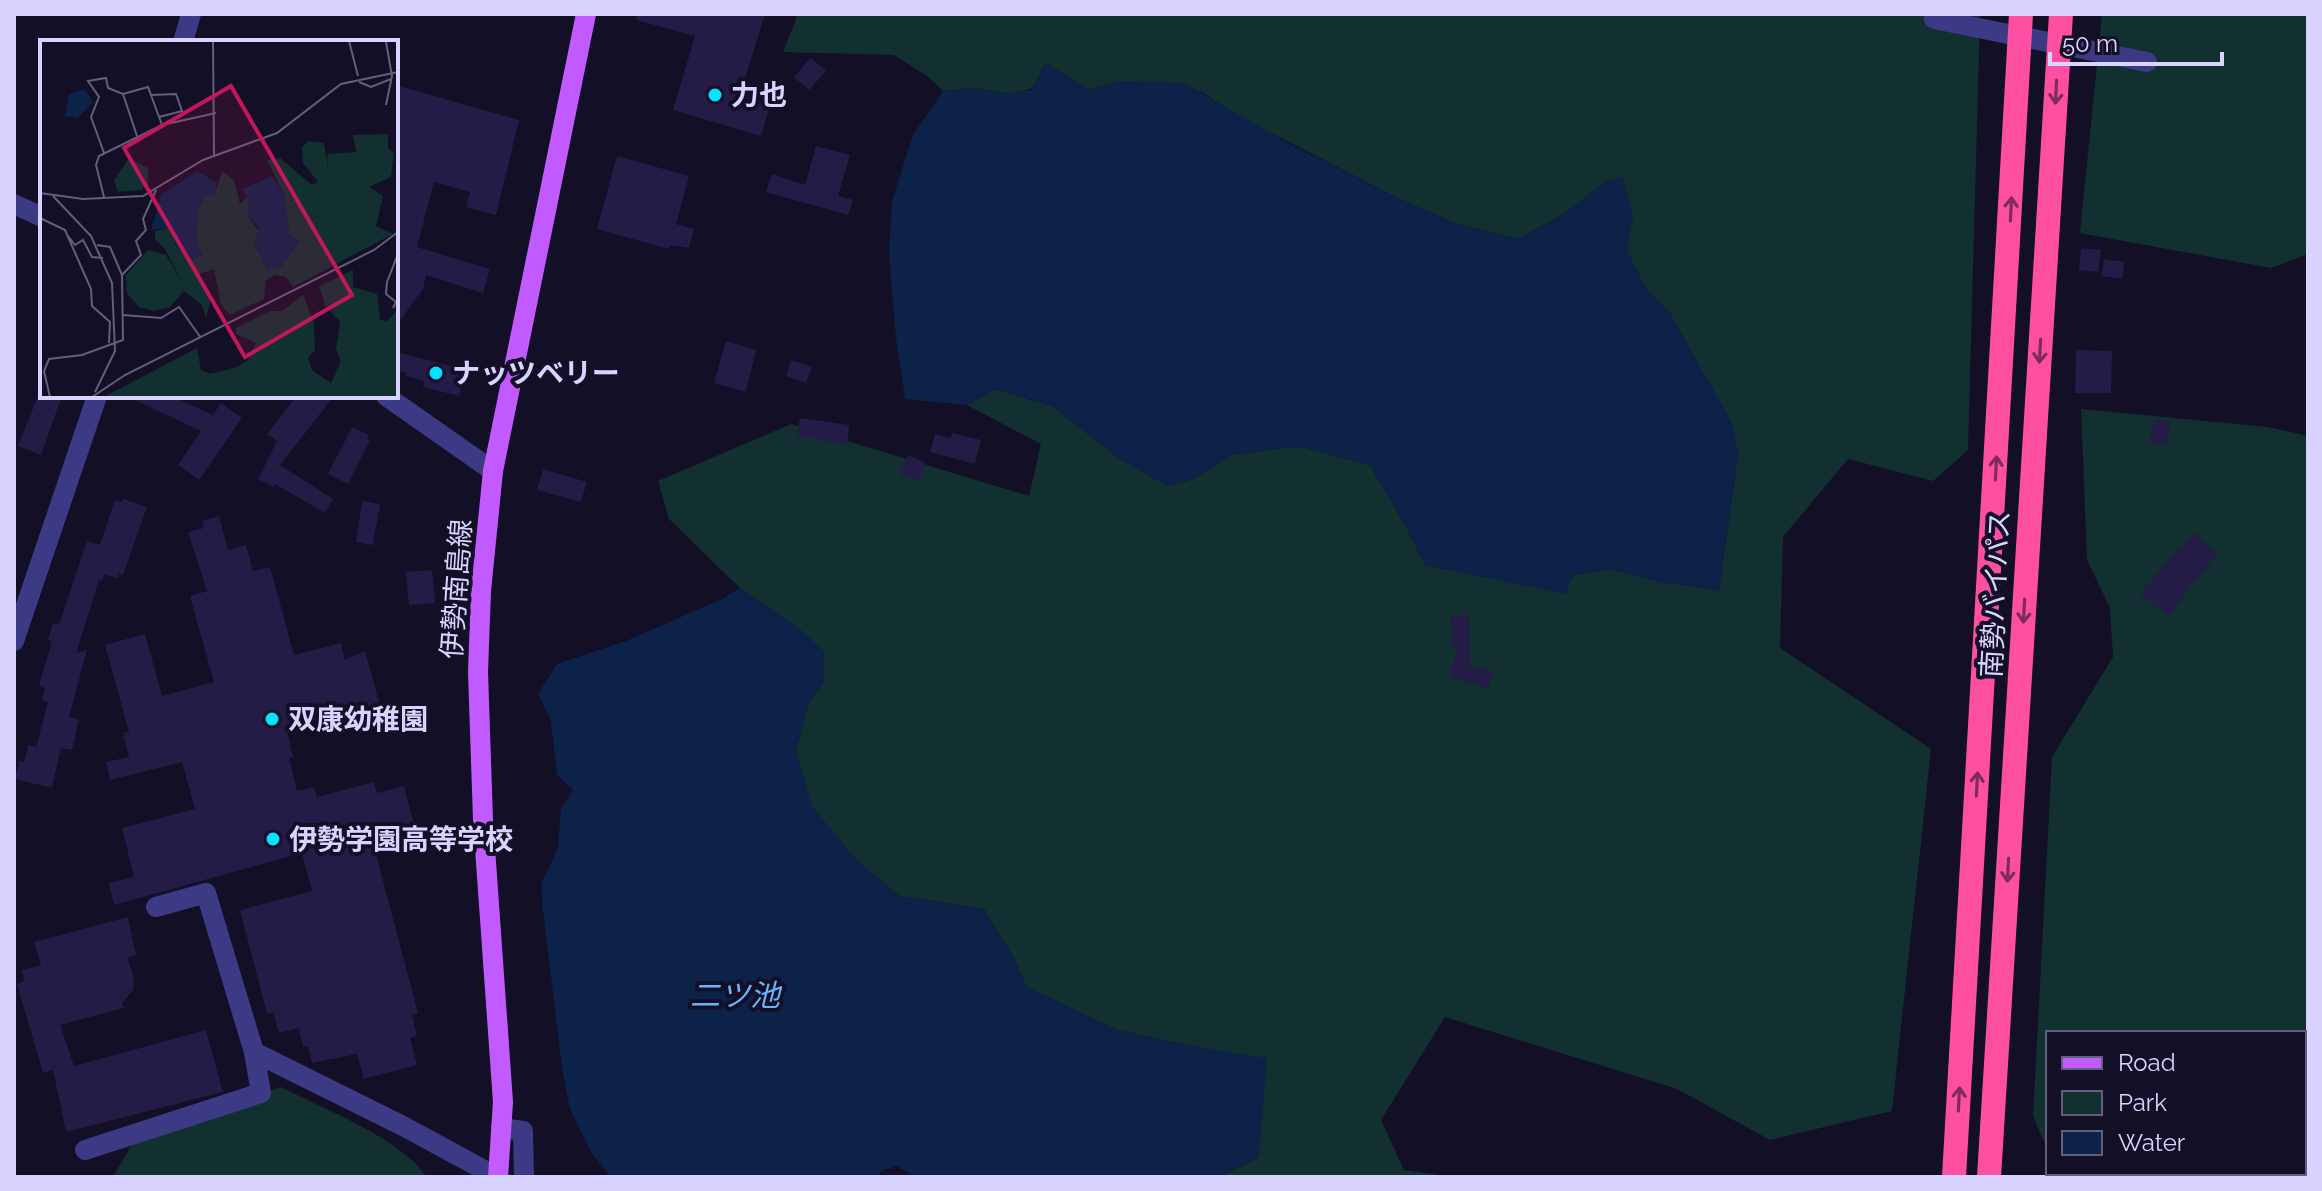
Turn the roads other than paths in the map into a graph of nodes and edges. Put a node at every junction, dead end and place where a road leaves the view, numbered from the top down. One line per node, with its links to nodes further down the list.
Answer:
1 (191, 14): 6 (street)
2 (586, 14): 12 (main road, 伊勢南島線)
3 (2021, 14): 20 (highway, 南勢バイパス, one-way to 3)
4 (2061, 14): 21 (highway, 南勢バイパス, one-way to 21)
5 (1934, 19): 7 (street)
6 (184, 40)
7 (2147, 62)
8 (14, 204): 9 (street)
9 (40, 216)
10 (96, 398): 13 (street)
11 (389, 398): 12 (street)
12 (493, 471): 16 (main road, 伊勢南島線)
13 (14, 641)
14 (156, 907): 15 (street)
15 (254, 1052): 17 (street); 18 (street)
16 (501, 1128): 18 (main road, 伊勢南島線); 19 (street)
17 (85, 1150)
18 (498, 1177)
19 (524, 1177)
20 (1954, 1177)
21 (1989, 1177)

